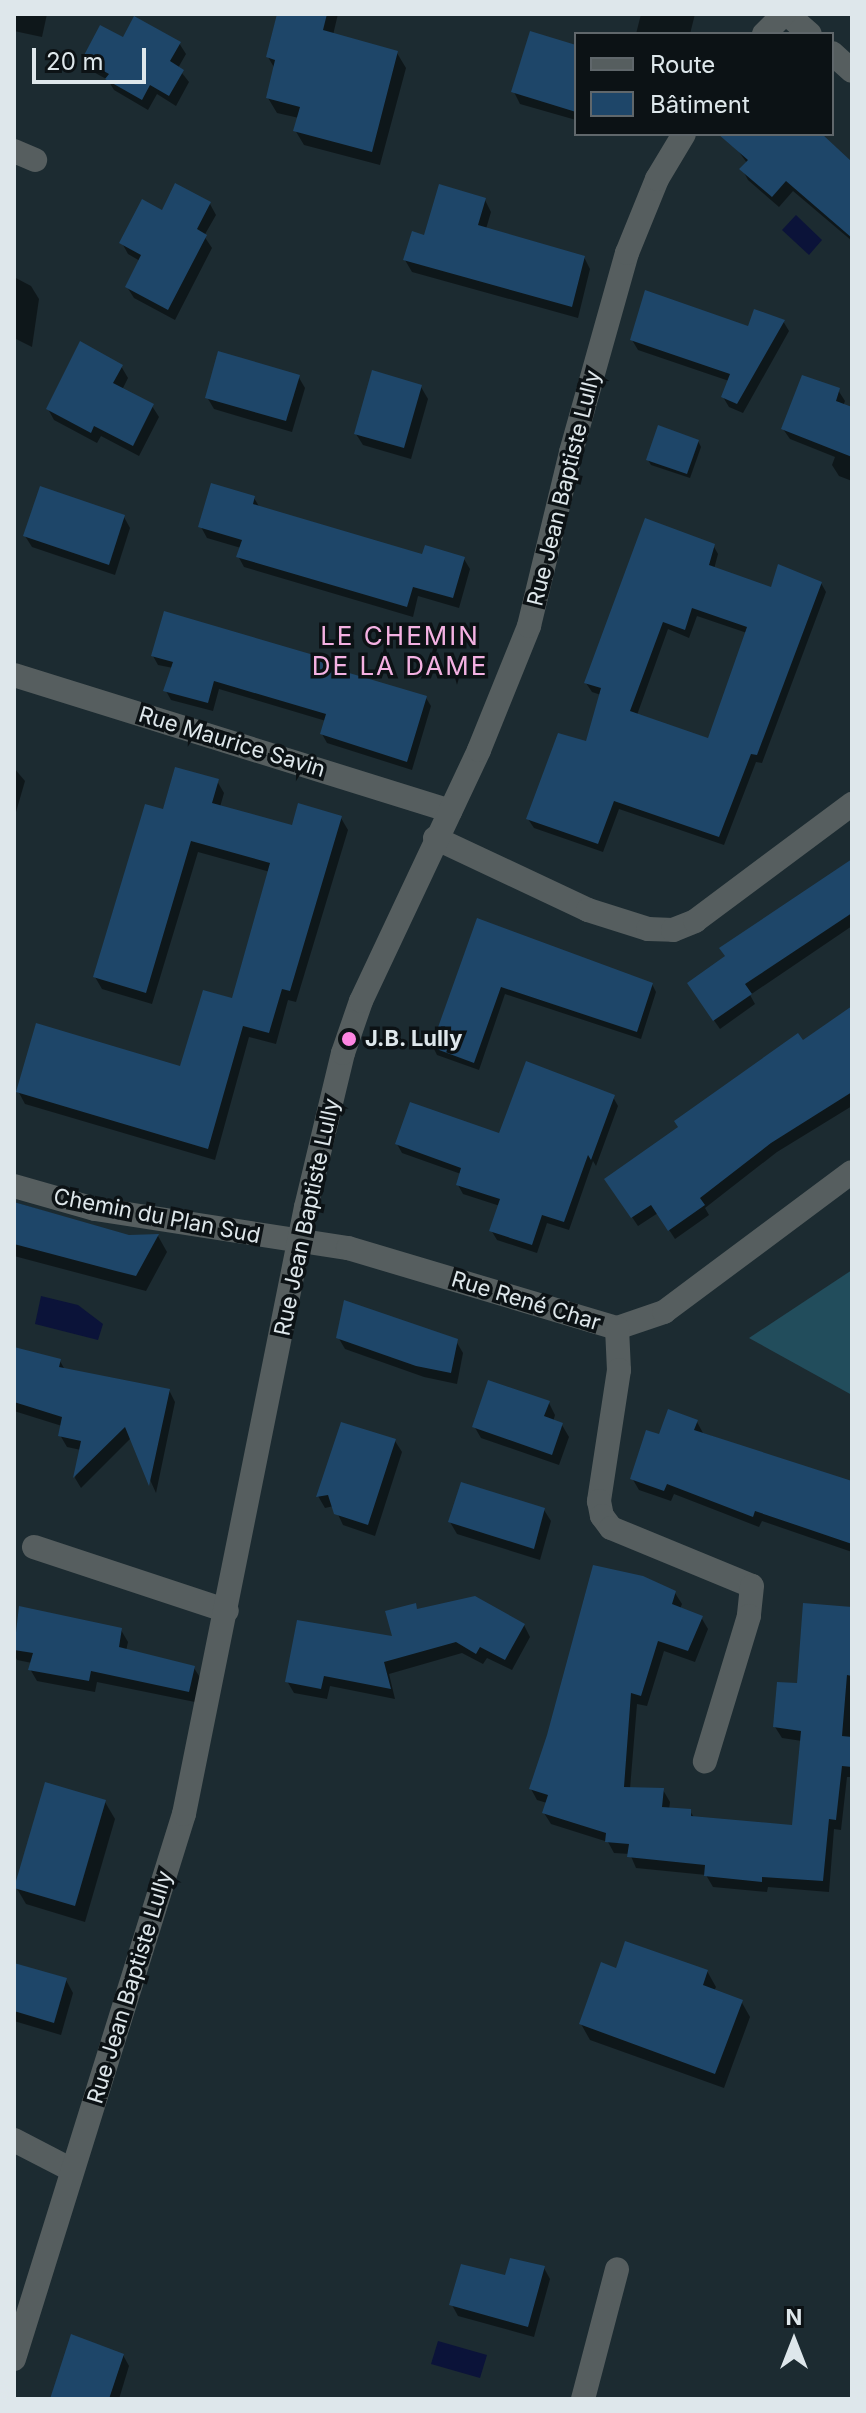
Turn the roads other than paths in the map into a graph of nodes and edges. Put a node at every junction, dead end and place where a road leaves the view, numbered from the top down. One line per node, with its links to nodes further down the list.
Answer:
1 (786, 14): 2 (street); 3 (street)
2 (766, 32)
3 (808, 32)
4 (834, 55): 5 (street)
5 (852, 71)
6 (683, 136): 9 (street, Rue Jean Baptiste Lully)
7 (14, 675): 9 (street, Rue Maurice Savin)
8 (852, 804): 10 (street)
9 (450, 811): 10 (street, Rue Jean Baptiste Lully)
10 (435, 838): 13 (street, Rue Jean Baptiste Lully)
11 (852, 1172): 14 (street, Rue René Char)
12 (14, 1186): 13 (street, Chemin du Plan Sud)
13 (300, 1243): 14 (street, Rue René Char); 16 (street, Rue Jean Baptiste Lully)
14 (617, 1328): 17 (street)
15 (34, 1547): 16 (street)
16 (227, 1611): 19 (street, Rue Jean Baptiste Lully)
17 (705, 1761)
18 (14, 2140): 19 (street)
19 (72, 2170): 21 (street, Rue Jean Baptiste Lully)
20 (617, 2269): 22 (street)
21 (14, 2359)
22 (583, 2399)

